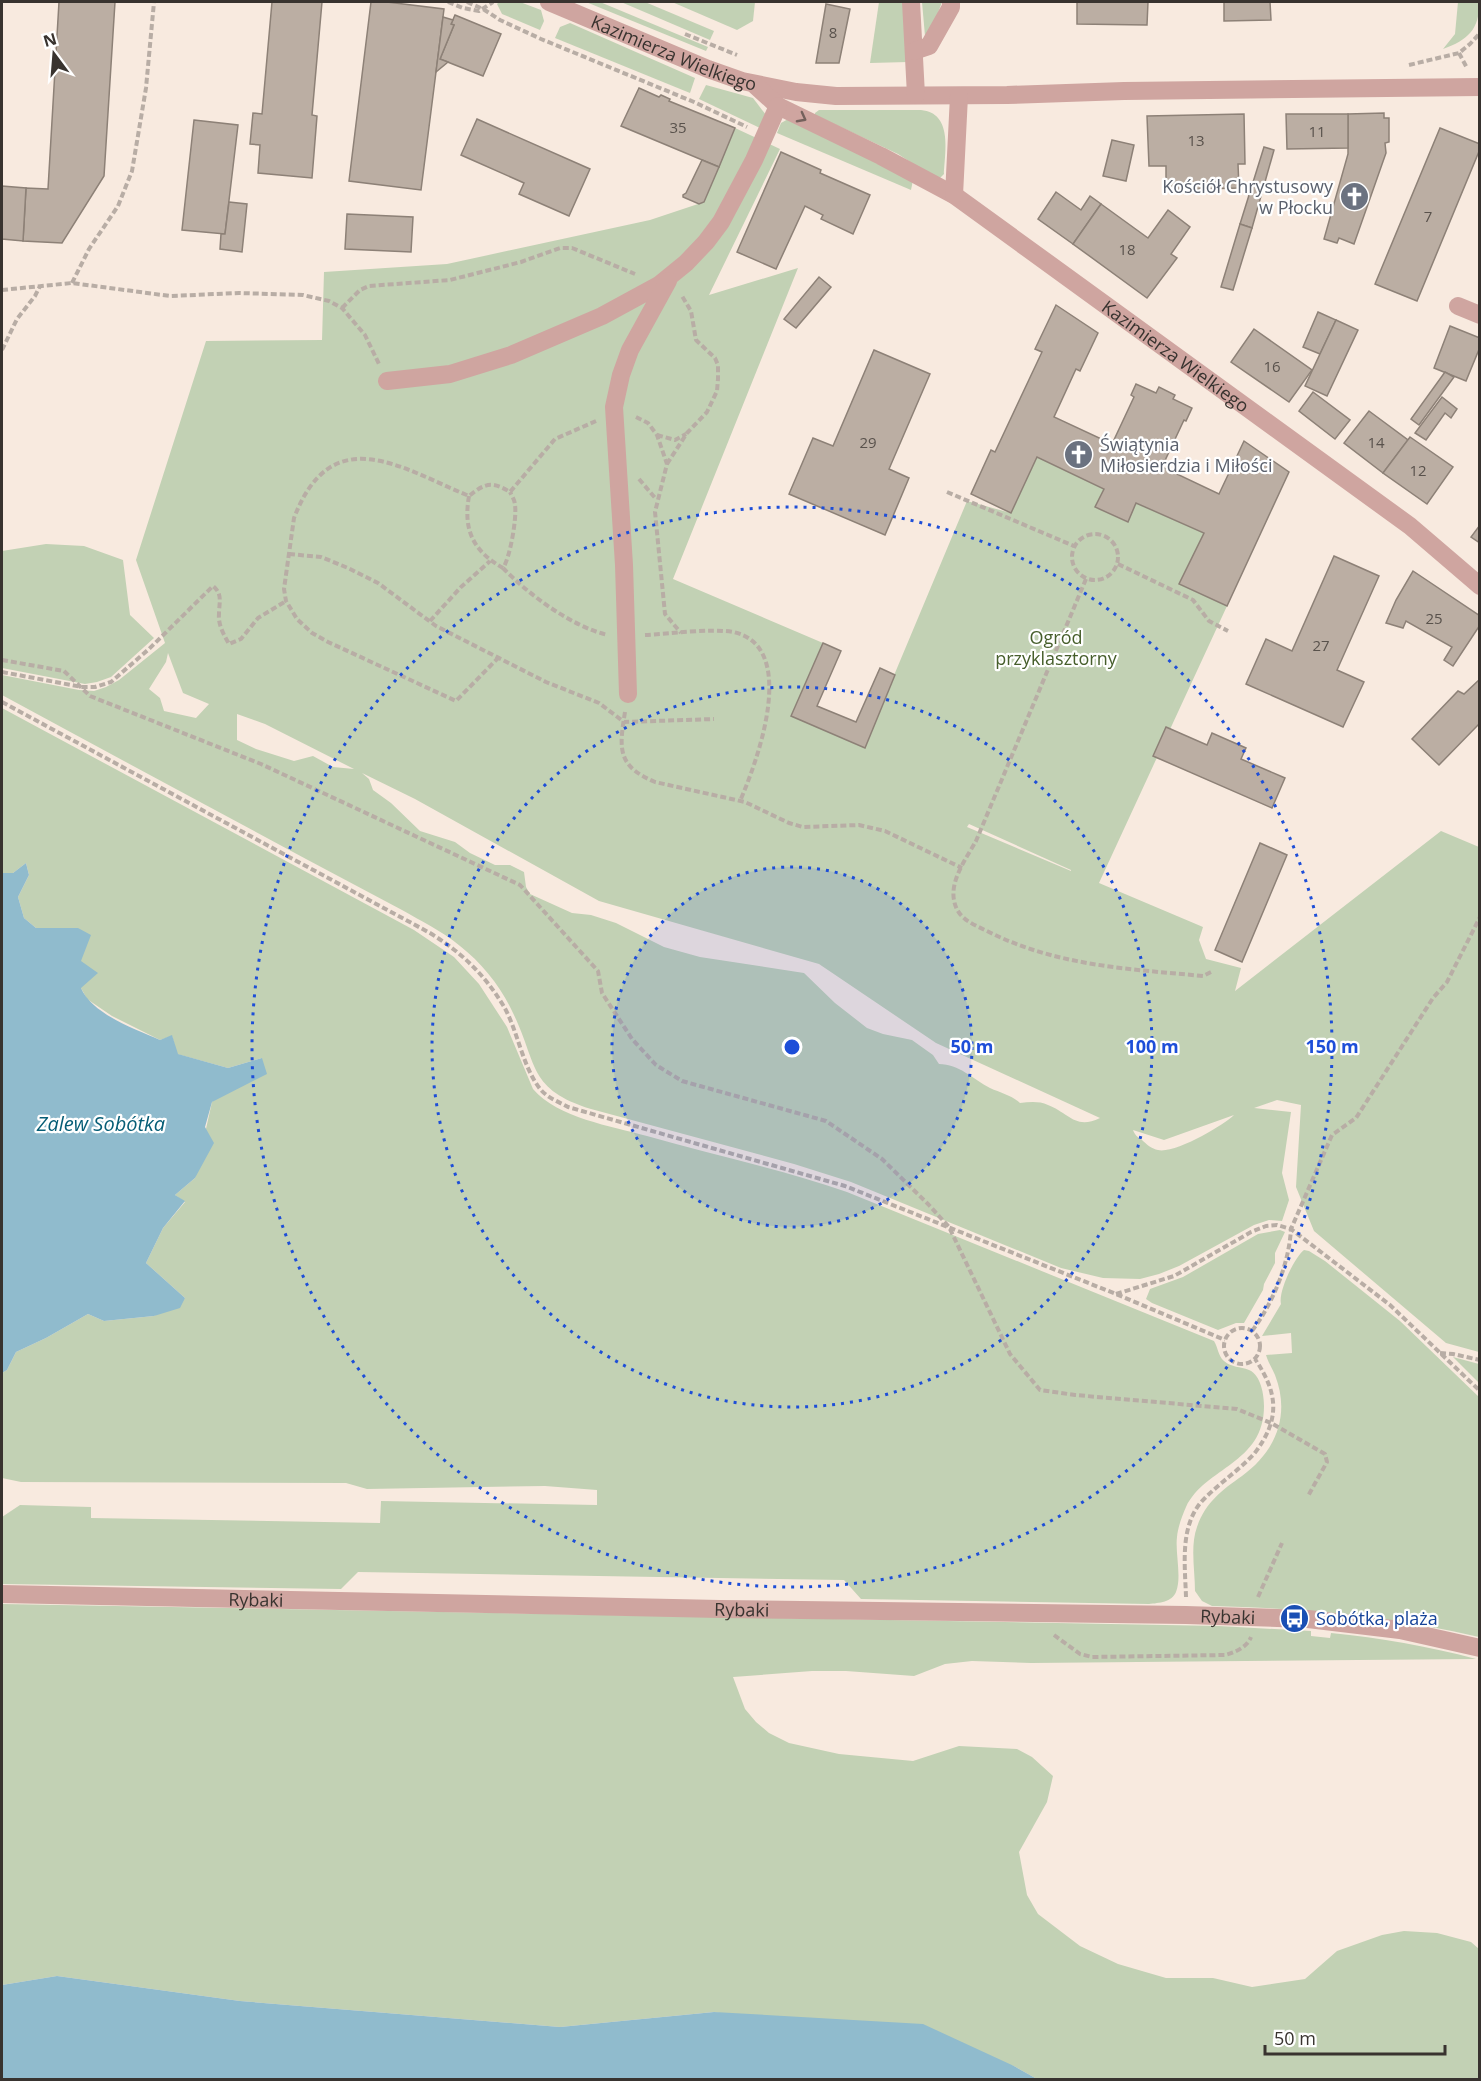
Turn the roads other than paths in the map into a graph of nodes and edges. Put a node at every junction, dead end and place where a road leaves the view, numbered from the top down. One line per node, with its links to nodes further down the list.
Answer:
1 (549, 2): 5 (street, Kazimierza Wielkiego)
2 (911, 2): 4 (street)
3 (951, 2): 4 (street)
4 (914, 51): 7 (street)
5 (754, 85): 7 (street); 9 (street, Kazimierza Wielkiego)
6 (1479, 87): 8 (street)
7 (916, 95): 8 (street)
8 (959, 96): 10 (street)
9 (778, 106): 10 (street, Kazimierza Wielkiego, one-way to 10); 11 (street)
10 (954, 195): 15 (street, Kazimierza Wielkiego)
11 (665, 282): 14 (street); 16 (street)
12 (1458, 306): 13 (street)
13 (1479, 315)
14 (387, 381)
15 (1479, 586)
16 (628, 694)
17 (2, 1594): 18 (street, Rybaki)
18 (1479, 1648)

